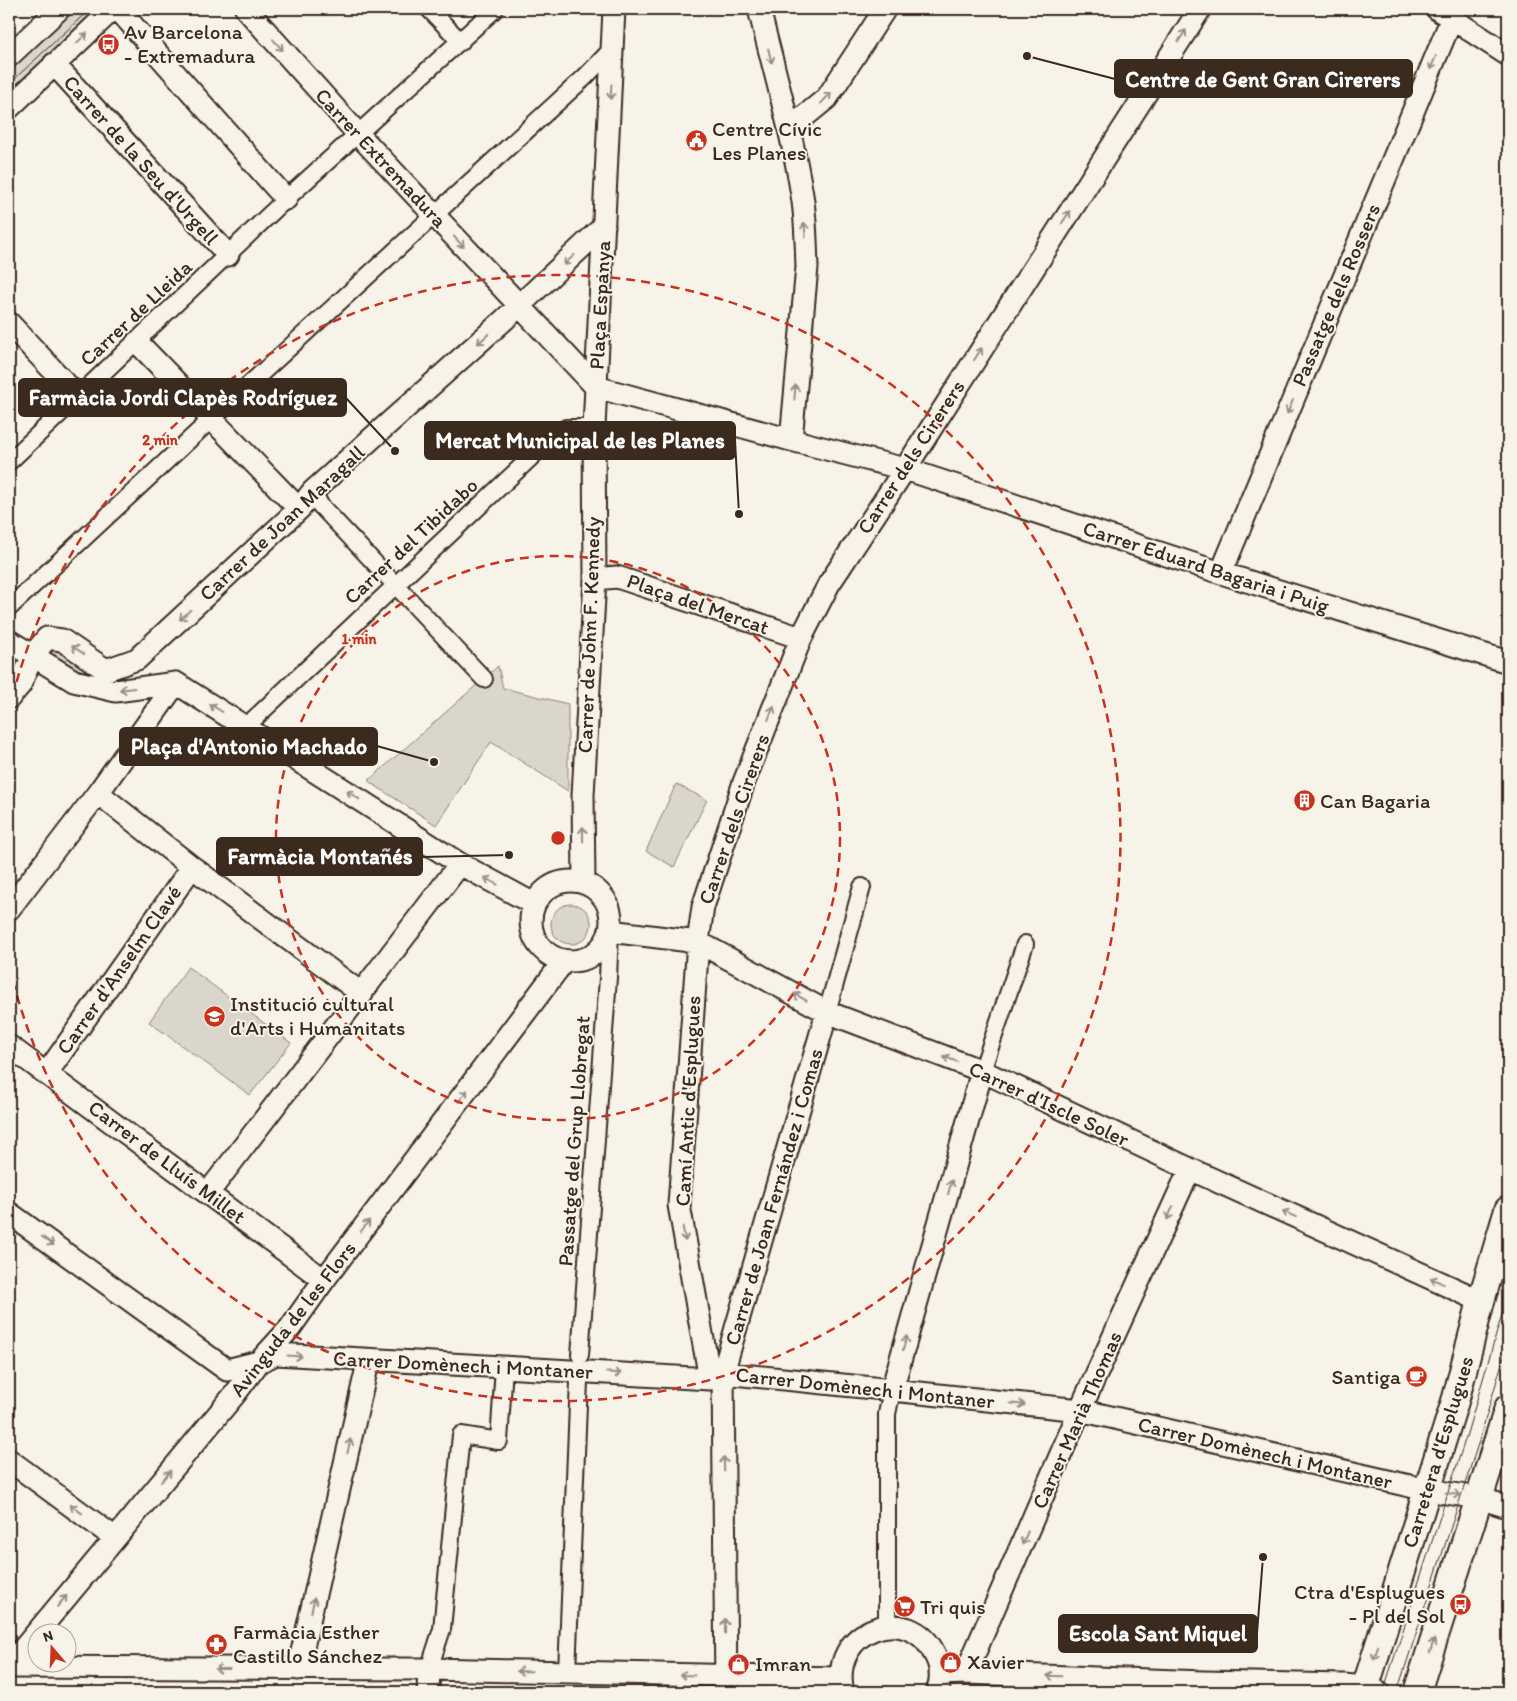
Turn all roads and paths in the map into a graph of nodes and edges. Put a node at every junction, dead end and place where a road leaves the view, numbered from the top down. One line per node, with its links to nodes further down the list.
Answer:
1 (60, 9): 15 (street)
2 (113, 9): 16 (street, one-way to 2)
3 (118, 9): 20 (street)
4 (246, 9): 19 (street, Carrer Extremadura, one-way to 19)
5 (429, 9): 12 (street)
6 (495, 9): 12 (street, Carrer de Lleida)
7 (614, 9): 13 (street)
8 (759, 9): 18 (street, one-way to 18)
9 (885, 9): 18 (street, one-way to 9)
10 (1200, 9): 33 (street, Carrer dels Cirerers, one-way to 10)
11 (1444, 13): 14 (street); 36 (street, Passatge dels Rossers, one-way to 36)
12 (461, 42): 19 (street, Carrer de Lleida)
13 (613, 48): 21 (street); 22 (street, one-way to 22)
14 (1508, 55)
15 (9, 56)
16 (54, 64): 17 (street); 23 (street, Carrer de la Seu d'Urgell)
17 (9, 108)
18 (789, 129): 31 (street, one-way to 18)
19 (358, 134): 20 (street, Carrer de Lleida); 21 (street, Carrer Extremadura)
20 (286, 199): 23 (street, Carrer de Lleida)
21 (434, 215): 24 (street, Carrer Extremadura, one-way to 24); 29 (street)
22 (604, 226): 24 (street, Plaça Espanya, one-way to 24); 27 (street, Plaça Espanya)
23 (228, 255): 26 (street, Carrer de Lleida)
24 (519, 306): 27 (street, Plaça Espanya); 34 (street, Carrer de Joan Maragall, one-way to 34)
25 (9, 323): 28 (street)
26 (137, 342): 28 (street, Carrer de Lleida); 29 (street)
27 (596, 387): 30 (street, Carrer de John F. Kennedy); 31 (street, Carrer Eduard Bagaria i Puig)
28 (77, 396): 32 (street, Carrer de Lleida)
29 (211, 420): 35 (street); 39 (street)
30 (594, 428): 37 (street, Carrer de John F. Kennedy); 38 (street, Carrer del Tibidabo)
31 (791, 440): 33 (street, Carrer Eduard Bagaria i Puig)
32 (9, 462)
33 (905, 469): 36 (street, Carrer Eduard Bagaria i Puig); 40 (street, Carrer dels Cirerers)
34 (313, 491): 35 (street, Carrer de Joan Maragall); 38 (street)
35 (299, 509): 42 (street, Carrer de Joan Maragall, one-way to 42)
36 (1221, 573): 43 (street, Carrer Eduard Bagaria i Puig)
37 (595, 579): 40 (street, Plaça del Mercat); 51 (street, Carrer de John F. Kennedy, one-way to 37)
38 (396, 586): 44 (street); 47 (street, Carrer del Tibidabo)
39 (9, 608)
40 (801, 638): 56 (street, Carrer dels Cirerers, one-way to 40)
41 (9, 642): 42 (street)
42 (33, 655): 45 (street, one-way to 42); 46 (street)
43 (1508, 662)
44 (484, 679)
45 (176, 683): 47 (street, one-way to 45); 48 (street)
46 (9, 698)
47 (245, 726): 49 (street, one-way to 47)
48 (98, 793): 50 (street); 54 (street)
49 (460, 864): 53 (street, one-way to 49); 59 (street)
50 (192, 868): 59 (street); 63 (street, Carrer d'Anselm Clavé)
51 (584, 883): 53 (street); 55 (street)
52 (862, 887): 60 (street, Carrer de Joan Fernández i Comas)
53 (534, 904): 58 (street)
54 (9, 910)
55 (610, 931): 56 (street, Carrer d'Iscle Soler); 58 (street); 70 (street, Passatge del Grup Llobregat)
56 (698, 942): 60 (street, Carrer d'Iscle Soler, one-way to 56); 74 (street, Camí Antic d'Esplugues, one-way to 74)
57 (1025, 944): 62 (street)
58 (564, 961): 68 (street, Avinguda de les Flors, one-way to 58)
59 (362, 994): 65 (street)
60 (827, 1012): 62 (street, Carrer d'Iscle Soler, one-way to 60); 74 (street, Carrer de Joan Fernández i Comas)
61 (9, 1046): 63 (street, Carrer de Lluís Millet)
62 (982, 1071): 64 (street, Carrer d'Iscle Soler); 76 (street, one-way to 62)
63 (46, 1073): 65 (street, Carrer de Lluís Millet)
64 (1190, 1169): 69 (street, Carrer d'Iscle Soler, one-way to 64); 78 (street, Carrer Marià Thomas, one-way to 78)
65 (208, 1193): 68 (street, Carrer de Lluís Millet)
66 (1508, 1210): 69 (street, Carretera d'Esplugues)
67 (9, 1213): 72 (street, Carrer Domènech i Montaner, one-way to 72)
68 (324, 1280): 72 (street, Avinguda de les Flors)
69 (1481, 1301): 80 (street, Carretera d'Esplugues)
70 (580, 1355)
71 (366, 1360): 72 (street, Carrer Domènech i Montaner, one-way to 71); 73 (street, Carrer Domènech i Montaner); 86 (street, one-way to 71)
72 (259, 1362): 83 (street, Avinguda de les Flors, one-way to 72)
73 (504, 1367): 74 (street, Carrer Domènech i Montaner, one-way to 74); 87 (street)
74 (716, 1376): 76 (street, Carrer Domènech i Montaner); 91 (street, Carrer de Joan Fernández i Comas, one-way to 74)
75 (579, 1381): 88 (street)
76 (892, 1390): 78 (street, Carrer Domènech i Montaner, one-way to 78); 84 (street)
77 (1508, 1408): 81 (street)
78 (1080, 1410): 80 (street, Carrer Domènech i Montaner); 89 (street, Carrer Marià Thomas, one-way to 89)
79 (9, 1460): 83 (street, one-way to 79)
80 (1427, 1490): 81 (street, Carrer Domènech i Montaner, one-way to 81); 94 (street, Carretera d'Esplugues, one-way to 94)
81 (1479, 1498): 82 (street, Carrer Domènech i Montaner); 96 (street, one-way to 81)
82 (1508, 1507)
83 (115, 1538): 85 (street, Avinguda de les Flors, one-way to 83)
84 (887, 1626): 90 (street); 92 (street)
85 (9, 1666): 86 (street, one-way to 85)
86 (298, 1669): 87 (street)
87 (429, 1669): 88 (street, one-way to 87); 95 (street)
88 (567, 1672): 91 (street, one-way to 88)
89 (966, 1673): 90 (street); 93 (street, one-way to 89)
90 (938, 1683)
91 (726, 1684): 92 (street)
92 (842, 1685)
93 (1198, 1687): 94 (street)
94 (1369, 1690)
95 (428, 1692)
96 (1417, 1692)

